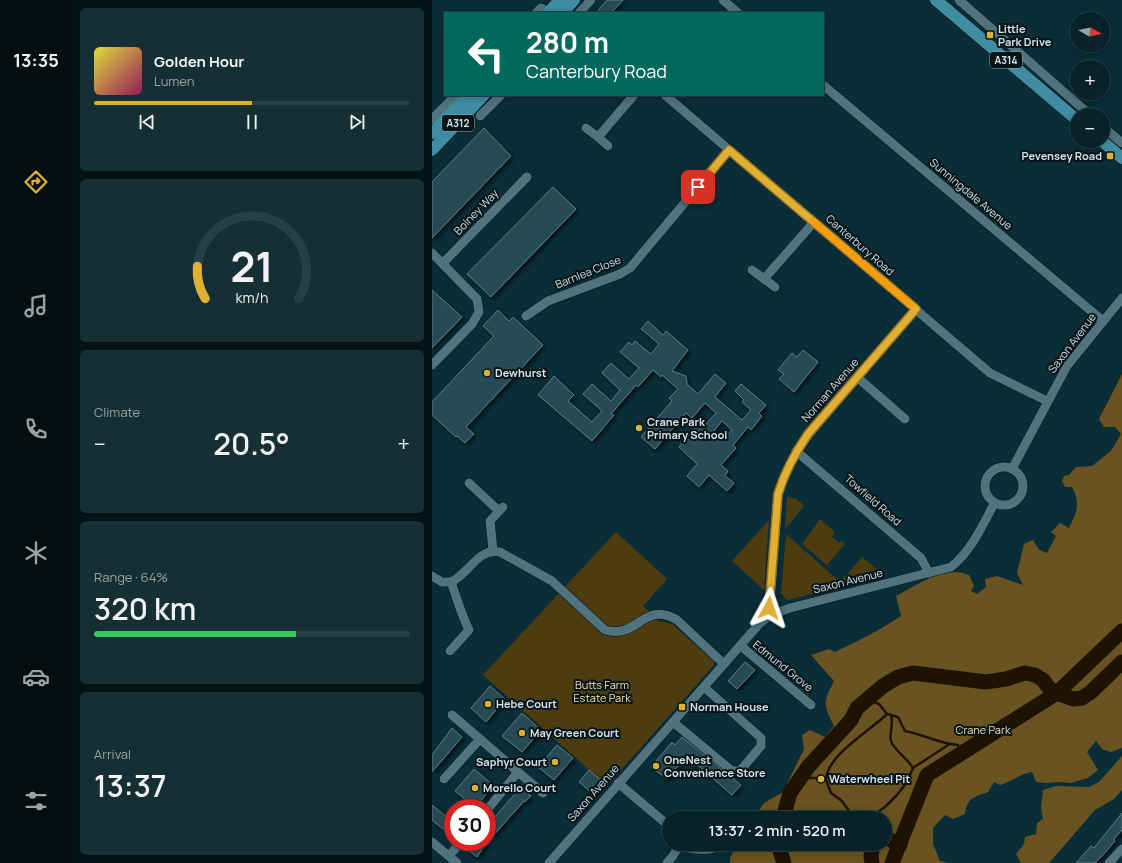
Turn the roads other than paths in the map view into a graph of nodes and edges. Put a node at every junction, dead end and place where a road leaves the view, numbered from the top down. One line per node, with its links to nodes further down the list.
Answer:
1 (560, 0): 8 (main road)
2 (574, 0): 9 (main road)
3 (591, 0): 10 (street)
4 (723, 0): 11 (street)
5 (936, 0): 20 (main road, A314)
6 (959, 0): 19 (street)
7 (537, 12): 8 (street)
8 (549, 12)
9 (563, 12)
10 (580, 12)
11 (737, 12)
12 (824, 86): 42 (street, Sunningdale Avenue)
13 (455, 96): 22 (street)
14 (468, 96): 26 (main road, A312)
15 (483, 96): 26 (main road, A312)
16 (500, 96): 21 (street)
17 (633, 96): 25 (street)
18 (666, 96): 30 (street, Canterbury Road)
19 (1082, 108)
20 (1070, 114)
21 (480, 116)
22 (432, 119)
23 (586, 128): 25 (street)
24 (1110, 133): 27 (street)
25 (598, 137): 28 (street)
26 (434, 141)
27 (1122, 143)
28 (608, 146)
29 (1110, 148): 31 (main road)
30 (729, 150): 33 (street, Canterbury Road); 41 (street, Barnlea Close)
31 (1122, 158)
32 (527, 177): 35 (street, Bolney Way)
33 (814, 222): 37 (street); 40 (street, Canterbury Road)
34 (432, 253): 35 (street)
35 (443, 263): 43 (street)
36 (752, 270): 37 (street)
37 (764, 279): 38 (street)
38 (775, 288)
39 (1122, 298): 42 (street, Saxon Avenue)
40 (916, 309): 44 (street, Norman Avenue); 45 (street, Canterbury Road)
41 (526, 316)
42 (1103, 321): 45 (street, Saxon Avenue)
43 (432, 365)
44 (857, 377): 46 (street); 47 (street, Norman Avenue)
45 (1047, 401): 48 (street, Saxon Avenue)
46 (905, 419)
47 (796, 451): 52 (street, Towfield Road); 55 (street, Norman Avenue)
48 (1012, 469): 50 (street); 50 (street)
49 (468, 483): 51 (street)
50 (994, 504): 52 (street, Saxon Avenue)
51 (493, 550): 54 (street); 58 (street)
52 (929, 573): 55 (street, Saxon Avenue)
53 (432, 576): 54 (street)
54 (451, 582): 57 (street)
55 (771, 615): 56 (street, Saxon Avenue)
56 (741, 646): 58 (street, Saxon Avenue); 60 (street, Edmund Grove)
57 (450, 651)
58 (724, 664): 59 (street, Saxon Avenue)
59 (704, 686): 62 (street, Saxon Avenue); 62 (street)
60 (811, 705)
61 (452, 715): 63 (street)
62 (673, 722): 66 (street, Saxon Avenue)
63 (480, 739): 64 (street); 65 (street)
64 (518, 772): 67 (street); 68 (street)
65 (444, 780)
66 (618, 783): 69 (street); 76 (street, Saxon Avenue)
67 (543, 793)
68 (496, 799)
69 (662, 820)
70 (434, 848): 74 (street)
71 (1122, 849): 78 (street)
72 (453, 851): 74 (street)
73 (676, 851): 77 (street)
74 (449, 856): 75 (street)
75 (457, 863)
76 (548, 863)
77 (667, 863)
78 (1109, 863)

